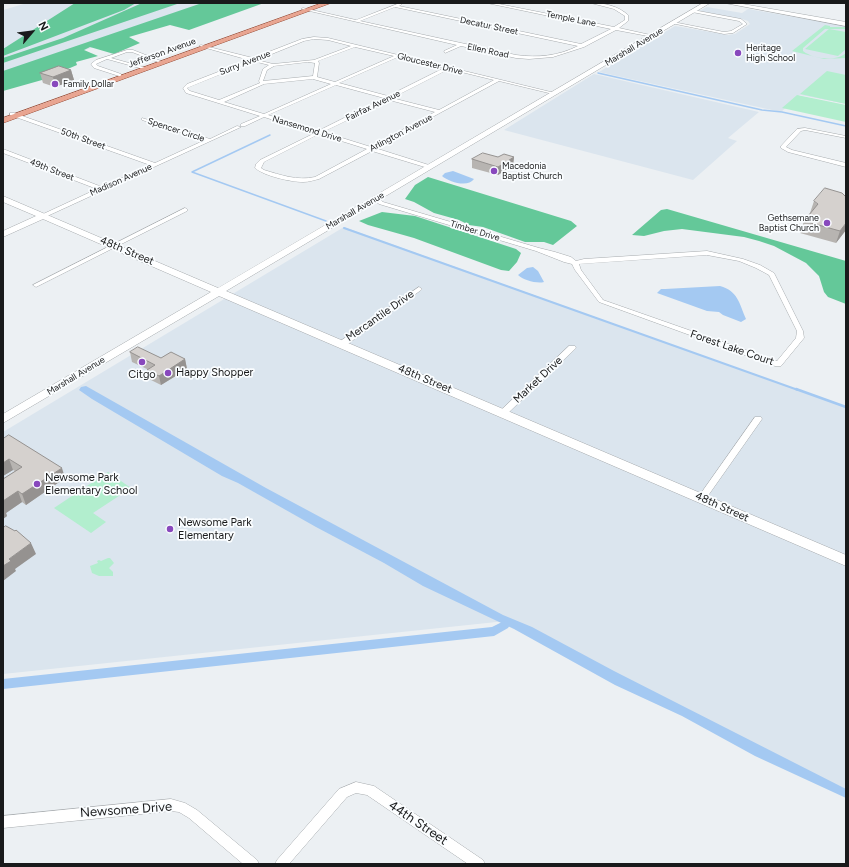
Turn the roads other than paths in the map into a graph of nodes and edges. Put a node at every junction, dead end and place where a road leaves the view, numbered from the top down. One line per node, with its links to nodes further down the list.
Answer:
1 (319, 3): 9 (main road, Jefferson Avenue)
2 (328, 3): 9 (main road, Jefferson Avenue)
3 (402, 3): 8 (street)
4 (489, 3): 14 (street, Temple Lane)
5 (593, 3): 14 (street, Ellen Road)
6 (707, 3): 10 (street, Marshall Avenue)
7 (728, 3): 13 (street)
8 (395, 6): 11 (street); 19 (street, Decatur Street)
9 (306, 9): 11 (street, Ellen Road); 20 (main road, Jefferson Avenue)
10 (693, 12): 12 (street, Marshall Avenue); 12 (street)
11 (356, 21): 17 (street, Ellen Road)
12 (673, 24): 15 (street, Marshall Avenue)
13 (846, 24)
14 (614, 28): 15 (street, Temple Lane); 19 (street, Ellen Road)
15 (652, 36): 38 (street, Marshall Avenue)
16 (306, 39): 18 (street, Gloucester Drive); 24 (street, Surry Avenue)
17 (460, 45): 19 (street, Ellen Road); 21 (street)
18 (354, 46): 22 (street, Gloucester Drive); 26 (street)
19 (583, 46)
20 (201, 47): 24 (street); 25 (main road, Jefferson Avenue); 27 (street); 30 (main road, Jefferson Avenue)
21 (445, 52)
22 (397, 56): 31 (street, Gloucester Drive); 36 (street, Madison Avenue)
23 (108, 58): 25 (street); 30 (street); 32 (street)
24 (252, 60): 27 (street, Surry Avenue); 28 (street)
25 (159, 61): 30 (main road, Jefferson Avenue)
26 (315, 61): 28 (street); 33 (street)
27 (247, 62): 29 (street); 37 (street, Surry Avenue)
28 (273, 65): 29 (street)
29 (267, 67): 35 (street)
30 (143, 68): 32 (main road, Jefferson Avenue); 42 (main road, Jefferson Avenue)
31 (448, 68): 34 (street, Gloucester Drive); 39 (street, Fairfax Avenue)
32 (119, 75): 42 (main road, Jefferson Avenue)
33 (314, 78): 35 (street); 36 (street)
34 (498, 80): 38 (street, Gloucester Drive); 41 (street, Arlington Avenue)
35 (262, 83): 40 (street)
36 (335, 84): 39 (street); 43 (street, Madison Avenue)
37 (185, 88): 40 (street, Nansemond Drive)
38 (553, 93): 54 (street, Marshall Avenue)
39 (389, 98): 41 (street); 47 (street, Fairfax Avenue)
40 (219, 102): 43 (street, Nansemond Drive)
41 (440, 112): 50 (street, Arlington Avenue)
42 (15, 115): 44 (main road, Jefferson Avenue); 46 (main road, Jefferson Avenue); 52 (street, 50th Street)
43 (264, 116): 47 (street, Nansemond Drive); 49 (street, Madison Avenue)
44 (3, 117)
45 (144, 119): 49 (street, Spencer Circle)
46 (3, 121)
47 (319, 132): 50 (street, Nansemond Drive); 55 (street, Fairfax Avenue)
48 (846, 137): 53 (street)
49 (209, 140): 52 (street, Madison Avenue)
50 (372, 148): 54 (street, Nansemond Drive); 55 (street, Arlington Avenue)
51 (3, 151): 56 (street, 49th Street)
52 (154, 165): 56 (street, Madison Avenue)
53 (846, 165)
54 (430, 166): 58 (street, Marshall Avenue)
55 (303, 181)
56 (101, 189): 60 (street, Madison Avenue)
57 (3, 199): 60 (street, 48th Street)
58 (376, 199): 63 (street, Timber Drive); 67 (street, Marshall Avenue)
59 (185, 210): 62 (street)
60 (43, 216): 61 (street, Madison Avenue); 62 (street, 48th Street)
61 (3, 234)
62 (113, 246): 65 (street); 67 (street, 48th Street)
63 (538, 250): 64 (street, Forest Lake Court)
64 (575, 262): 64 (street, Forest Lake Court)
65 (36, 285)
66 (418, 289): 68 (street, Mercantile Drive)
67 (219, 291): 68 (street, 48th Street); 72 (street, Marshall Avenue)
68 (342, 344): 70 (street, 48th Street)
69 (572, 348): 70 (street, Market Drive)
70 (503, 413): 73 (street, 48th Street)
71 (758, 418): 73 (street)
72 (3, 420)
73 (702, 498): 74 (street, 48th Street)
74 (846, 560)
75 (3, 822): 76 (street, Newsome Drive)
76 (253, 864)
77 (281, 864): 78 (street, 44th Street)
78 (479, 864)

